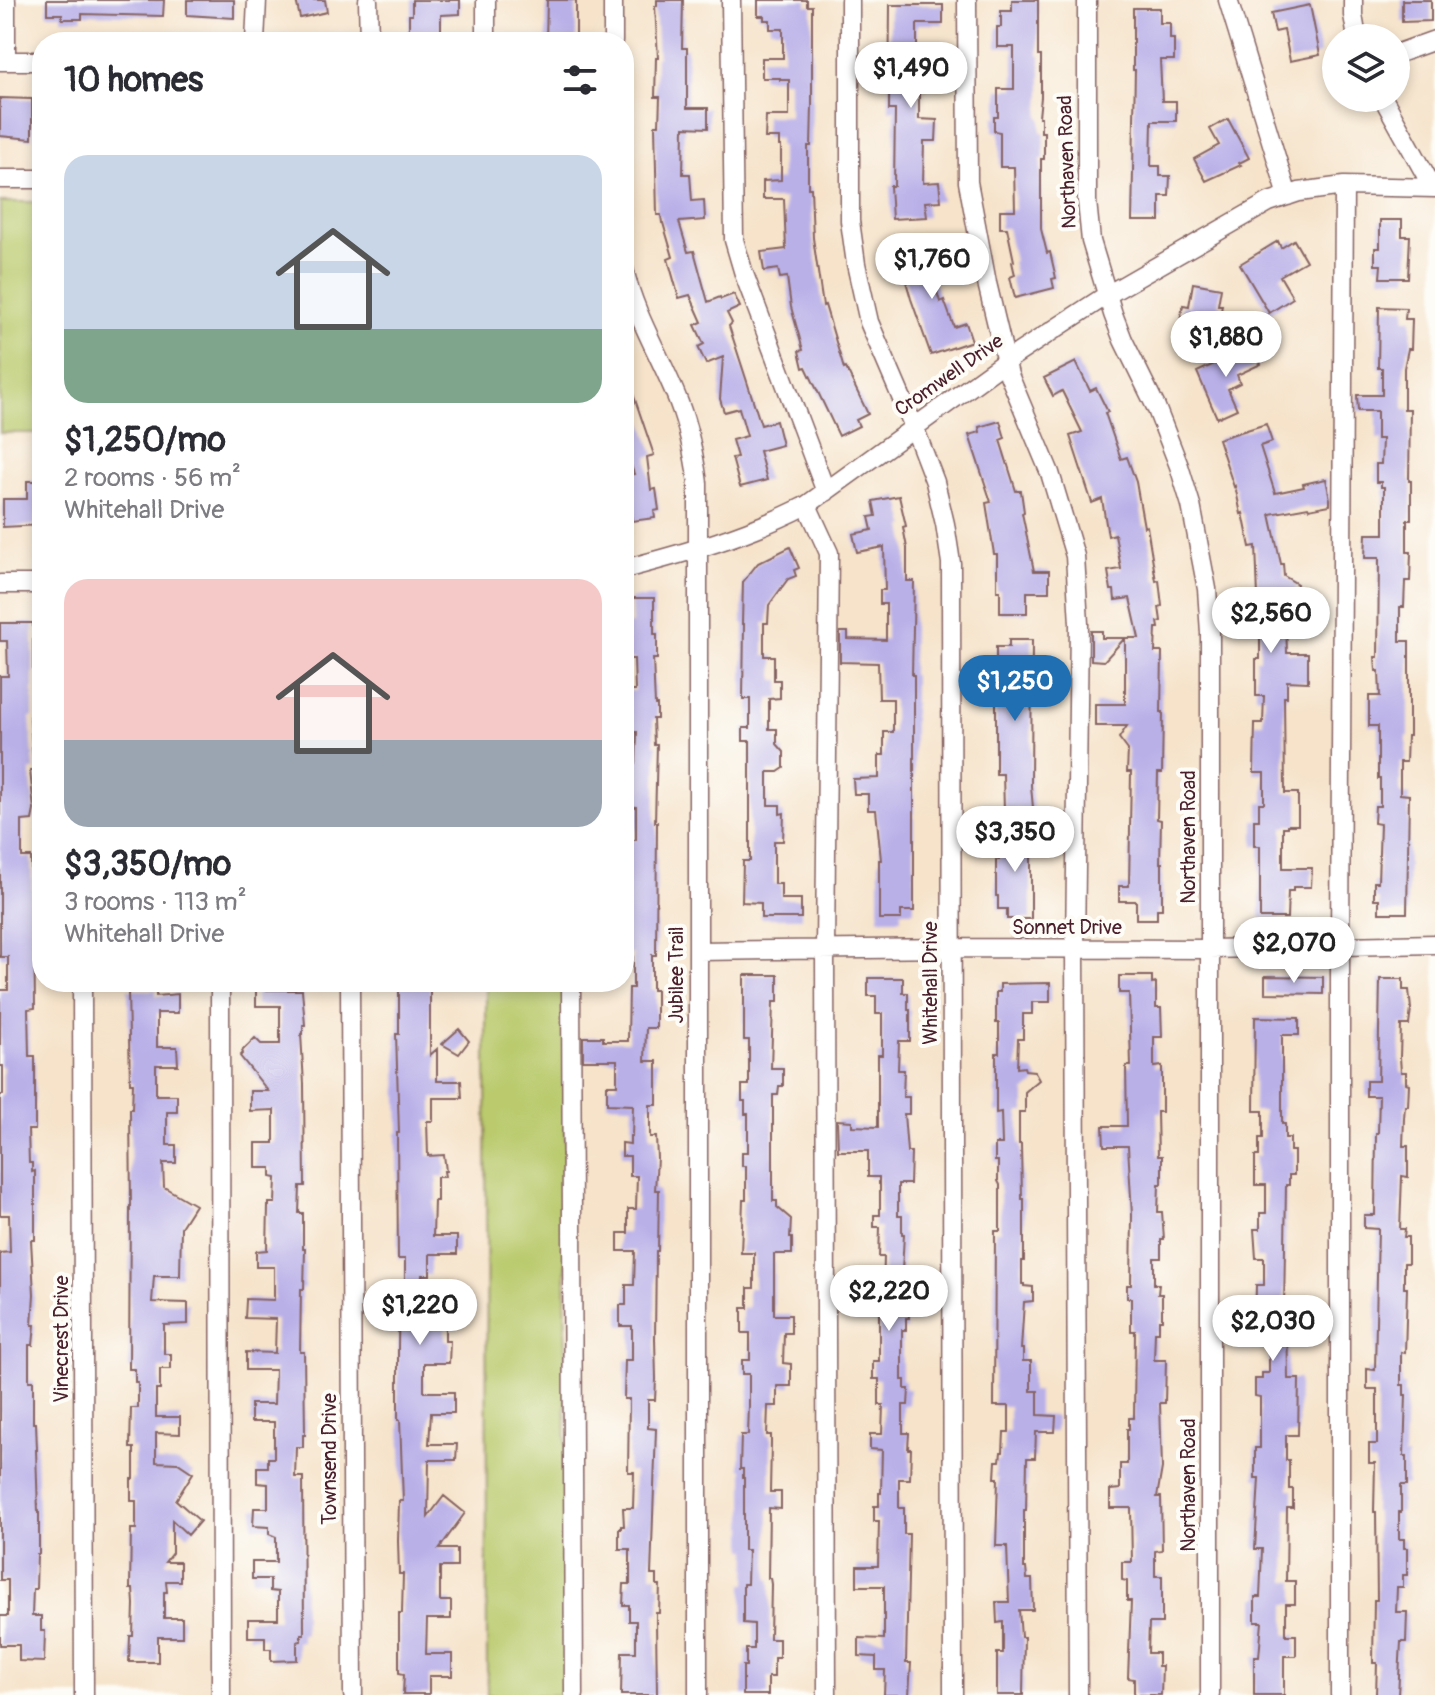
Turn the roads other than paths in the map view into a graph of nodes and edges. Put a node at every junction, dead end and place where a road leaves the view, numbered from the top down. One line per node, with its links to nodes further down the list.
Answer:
1 (6, 0): 19 (street)
2 (257, 0): 13 (street)
3 (368, 0): 14 (street)
4 (486, 0): 15 (street)
5 (613, 0): 16 (street)
6 (731, 0): 31 (street)
7 (850, 0): 30 (street, Whitehall Drive)
8 (967, 0): 29 (street)
9 (1087, 0): 27 (street, Northaven Road)
10 (1228, 0): 26 (street)
11 (1353, 0): 12 (street)
12 (1355, 24)
13 (255, 32)
14 (369, 32)
15 (486, 32)
16 (613, 32)
17 (1435, 40): 18 (street)
18 (1410, 49)
19 (3, 61): 20 (street)
20 (32, 61)
21 (1391, 112): 25 (street)
22 (0, 179): 23 (street)
23 (32, 179)
24 (1344, 186): 25 (street, Cromwell Drive); 26 (street, Cromwell Drive); 39 (street)
25 (1434, 188)
26 (1288, 196): 27 (street, Cromwell Drive)
27 (1107, 295): 29 (street, Cromwell Drive); 41 (street, Northaven Road)
28 (634, 298): 33 (street, Jubilee Trail)
29 (1006, 361): 30 (street, Cromwell Drive); 40 (street)
30 (914, 427): 31 (street, Cromwell Drive); 38 (street, Whitehall Drive)
31 (826, 492): 32 (street, Cromwell Drive)
32 (807, 505): 33 (street, Cromwell Drive); 42 (street)
33 (699, 549): 34 (street, Cromwell Drive); 43 (street, Jubilee Trail)
34 (634, 566)
35 (0, 584): 36 (street)
36 (32, 584)
37 (1435, 944): 39 (street, Sonnet Drive)
38 (952, 948): 40 (street, Sonnet Drive); 42 (street, Sonnet Drive); 54 (street, Whitehall Drive)
39 (1340, 948): 41 (street, Sonnet Drive); 57 (street)
40 (1075, 949): 41 (street, Sonnet Drive); 55 (street)
41 (1210, 949): 56 (street, Northaven Road)
42 (825, 950): 43 (street, Sonnet Drive); 53 (street)
43 (698, 951): 52 (street, Jubilee Trail)
44 (82, 992): 48 (street, Vinecrest Drive)
45 (220, 992): 49 (street)
46 (350, 992): 50 (street, Townsend Drive)
47 (571, 992): 51 (street)
48 (84, 1695)
49 (221, 1695)
50 (353, 1695)
51 (574, 1695)
52 (698, 1695)
53 (827, 1695)
54 (953, 1695)
55 (1078, 1695)
56 (1210, 1695)
57 (1340, 1695)

